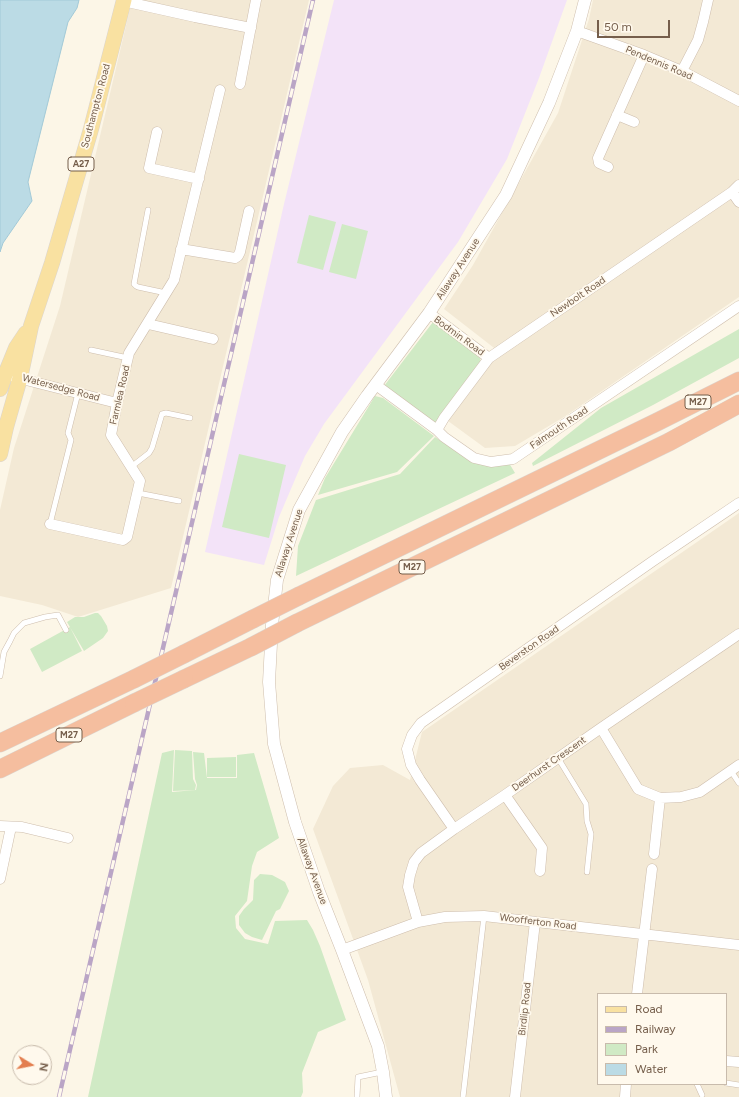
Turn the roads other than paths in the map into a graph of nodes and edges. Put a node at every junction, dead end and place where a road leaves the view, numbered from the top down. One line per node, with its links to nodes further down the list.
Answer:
1 (124, 0): 5 (street); 26 (main road, Southampton Road / A27)
2 (256, 0): 5 (street)
3 (585, 0): 6 (street, Allaway Avenue)
4 (708, 0): 8 (street)
5 (251, 28): 9 (street)
6 (577, 31): 7 (street, Pendennis Road); 24 (street, Allaway Avenue)
7 (644, 55): 8 (street, Pendennis Road); 12 (street)
8 (682, 71): 11 (street, Pendennis Road)
9 (240, 84)
10 (220, 90): 16 (street, Farmlea Road)
11 (739, 101)
12 (617, 115): 13 (street); 15 (street)
13 (634, 122)
14 (157, 132): 16 (street)
15 (608, 167)
16 (199, 179): 21 (street, Farmlea Road)
17 (736, 189): 18 (street); 30 (street, Newbolt Road)
18 (739, 202)
19 (148, 210): 22 (lane)
20 (249, 211): 21 (street)
21 (182, 249): 22 (street, Farmlea Road)
22 (166, 293): 25 (street, Farmlea Road)
23 (739, 306): 39 (street, Falmouth Road)
24 (429, 313): 30 (street, Bodmin Road); 34 (street, Allaway Avenue)
25 (148, 324): 27 (street); 29 (street, Farmlea Road)
26 (31, 326): 31 (main road, Southampton Road / A27); 33 (main road, Southampton Road / A27)
27 (213, 339)
28 (91, 350): 29 (lane)
29 (128, 358): 36 (street, Farmlea Road)
30 (489, 358): 39 (street, Newbolt Road)
31 (20, 378): 33 (street, Watersedge Road); 35 (street, Watersedge Road); 40 (main road, Southampton Road / A27)
32 (739, 381): 51 (highway, M27, bridge)
33 (2, 382)
34 (376, 385): 39 (street, Falmouth Road); 72 (street, Allaway Avenue)
35 (78, 393): 36 (street, Watersedge Road); 46 (lane)
36 (117, 403): 42 (street, Farmlea Road)
37 (739, 404): 53 (highway, M27, bridge)
38 (190, 418): 42 (lane)
39 (437, 430)
40 (3, 433): 41 (main road, Southampton Road / A27)
41 (0, 454)
42 (131, 467): 43 (street, Farmlea Road)
43 (138, 493): 44 (lane); 46 (street, Farmlea Road)
44 (179, 501)
45 (739, 503): 60 (street, Beverston Road)
46 (50, 524)
47 (66, 630): 49 (lane)
48 (739, 634): 50 (street, Deerhurst Crescent)
49 (0, 676)
50 (601, 728): 52 (street, Deerhurst Crescent); 57 (street)
51 (1, 742)
52 (558, 758): 56 (street, Deerhurst Crescent); 65 (lane)
53 (2, 768)
54 (735, 768): 55 (lane); 57 (street)
55 (739, 784)
56 (505, 795): 60 (street, Deerhurst Crescent); 64 (street)
57 (660, 798): 62 (street)
58 (0, 826): 59 (street)
59 (12, 827): 61 (street); 66 (street)
60 (454, 829): 68 (street, Deerhurst Crescent)
61 (68, 838)
62 (654, 854)
63 (652, 869): 70 (street)
64 (540, 871)
65 (587, 872)
66 (0, 879)
67 (484, 916): 68 (street, Woofferton Road); 69 (street, Woofferton Road); 84 (lane)
68 (418, 922): 72 (street, Woofferton Road)
69 (534, 922): 70 (street, Woofferton Road); 85 (street, Birdlip Road)
70 (644, 935): 71 (street, Woofferton Road); 73 (street)
71 (739, 946)
72 (342, 950): 76 (street, Allaway Avenue)
73 (637, 993)
74 (727, 1061): 75 (street)
75 (739, 1062)
76 (383, 1072): 82 (lane); 83 (street, Allaway Avenue)
77 (727, 1083): 80 (lane)
78 (626, 1085): 86 (street)
79 (697, 1085): 81 (lane)
80 (739, 1085)
81 (702, 1095)
82 (357, 1097)
83 (386, 1097)
84 (463, 1097)
85 (515, 1097)
86 (624, 1097)

